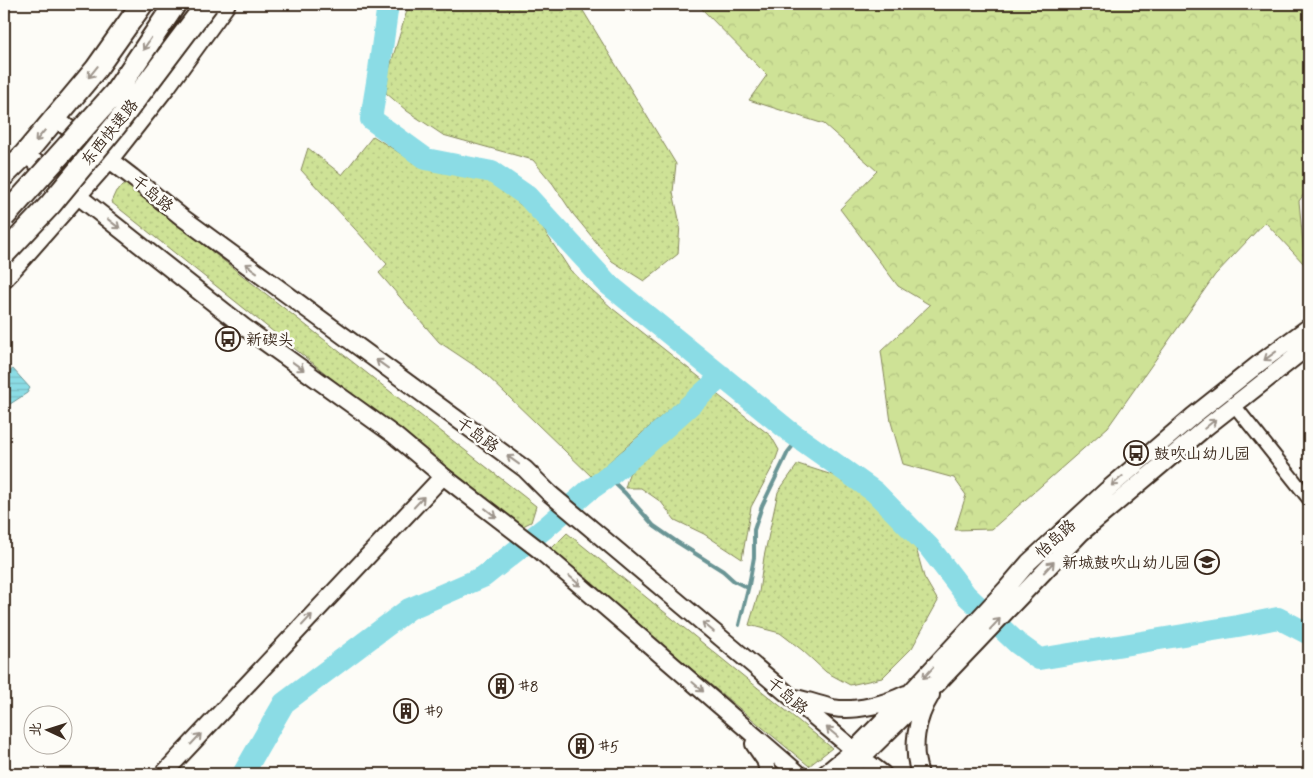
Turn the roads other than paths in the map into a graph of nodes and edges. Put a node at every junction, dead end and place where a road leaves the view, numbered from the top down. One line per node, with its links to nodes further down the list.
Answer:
1 (142, 4): 6 (highway, one-way to 6)
2 (175, 4): 11 (highway, 东西快速路, one-way to 11, bridge)
3 (207, 4): 12 (highway, 东西快速路, bridge)
4 (213, 4): 8 (street)
5 (224, 4): 8 (highway)
6 (55, 118): 7 (highway, one-way to 7); 8 (street, 千岛路)
7 (25, 154): 9 (highway); 10 (street)
8 (108, 158): 10 (highway); 22 (street, 千岛路, one-way to 8)
9 (4, 175)
10 (76, 194): 13 (highway); 17 (street, one-way to 17)
11 (4, 217)
12 (4, 254)
13 (4, 276)
14 (1309, 327): 19 (street, 怡岛路, one-way to 19)
15 (1309, 346): 16 (street)
16 (1234, 405): 18 (street); 19 (street, one-way to 16)
17 (443, 476): 23 (street, one-way to 23); 25 (street, one-way to 17)
18 (1309, 499)
19 (967, 642): 20 (street); 21 (street, 怡岛路, one-way to 21)
20 (938, 684): 24 (street); 31 (street)
21 (912, 690): 22 (street); 24 (street, 怡岛路)
22 (793, 698): 24 (street, 千岛路, one-way to 22)
23 (742, 725): 26 (street); 27 (street)
24 (858, 754): 28 (street, 怡岛路); 29 (street); 30 (street, 千岛路)
25 (163, 774)
26 (769, 774)
27 (798, 774)
28 (825, 774)
29 (844, 774)
30 (883, 774)
31 (920, 774)

